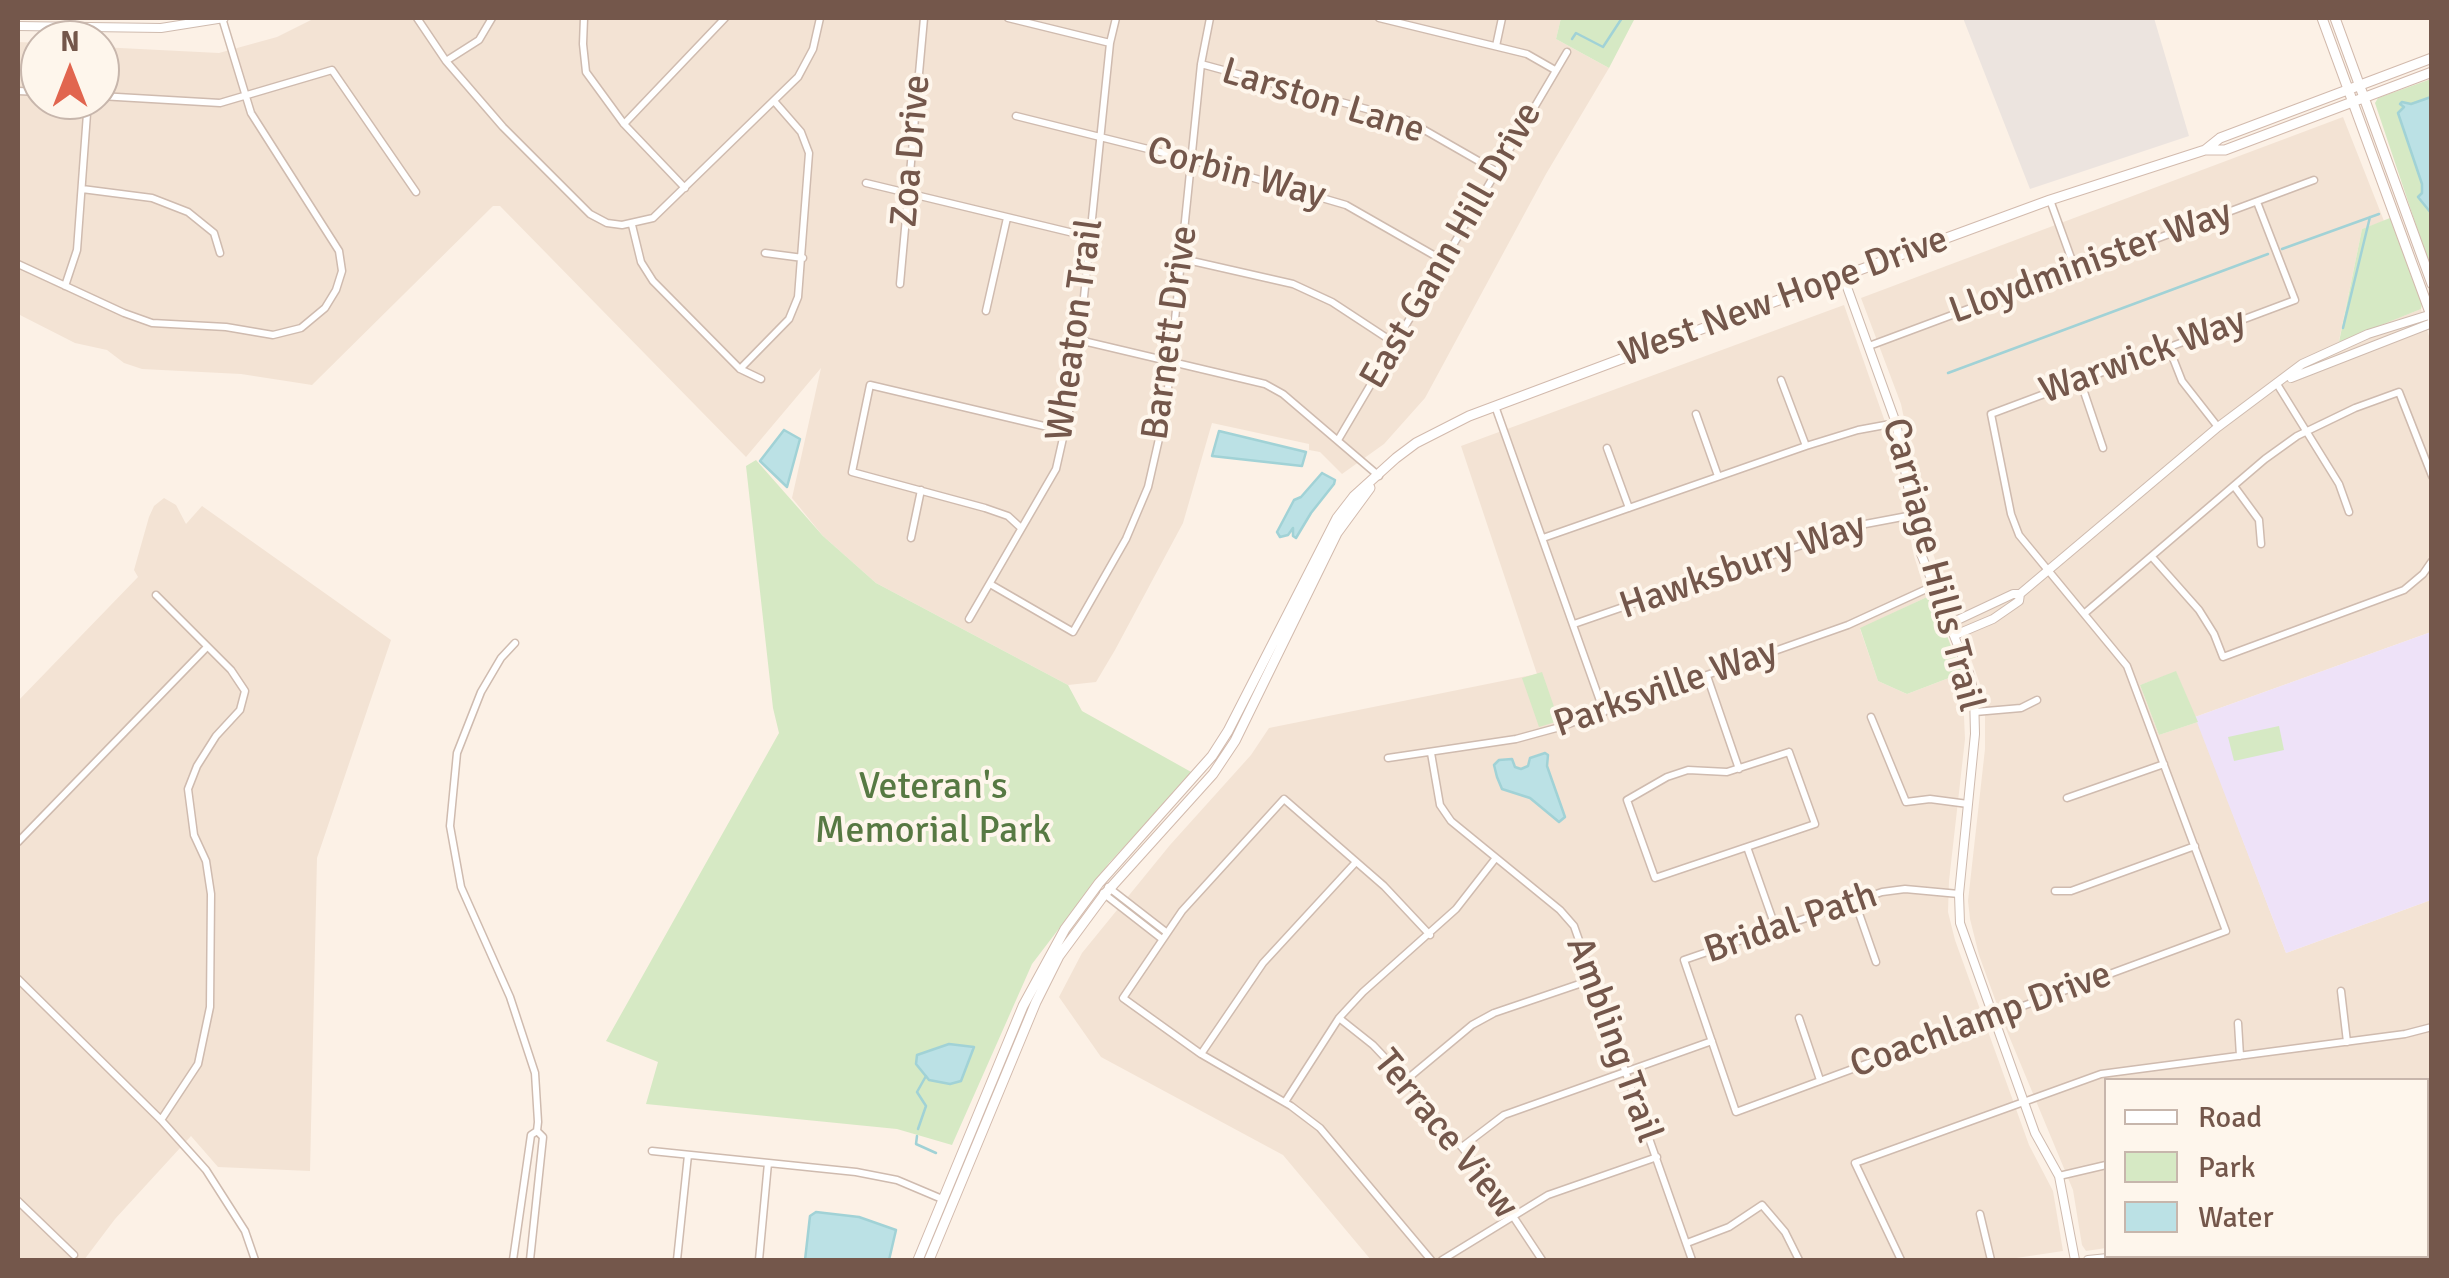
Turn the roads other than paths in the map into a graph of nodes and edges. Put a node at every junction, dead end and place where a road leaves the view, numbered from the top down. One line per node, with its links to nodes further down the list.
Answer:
1 (223, 18): 16 (street); 27 (street)
2 (417, 18): 21 (street)
3 (492, 18): 21 (street)
4 (584, 18): 34 (street)
5 (726, 18): 34 (street)
6 (820, 18): 30 (street)
7 (924, 18): 44 (street, Zoa Drive)
8 (1008, 18): 17 (street)
9 (1116, 18): 17 (street, Wheaton Trail)
10 (1210, 18): 22 (street, Barnett Drive)
11 (1379, 18): 15 (street)
12 (1502, 18): 18 (street)
13 (2322, 18): 26 (main road)
14 (2335, 18): 25 (main road)
15 (1405, 21): 18 (street)
16 (18, 26)
17 (1110, 42): 35 (street, Wheaton Trail)
18 (1496, 46): 23 (street)
19 (1567, 52): 23 (street, East Gann Hill Drive)
20 (2432, 58): 25 (main road, West New Hope Drive)
21 (446, 61): 48 (street)
22 (1201, 64): 37 (street, Barnett Drive); 38 (street, Larston Lane)
23 (1555, 70): 38 (street, East Gann Hill Drive)
24 (2432, 72): 29 (main road, West New Hope Drive)
25 (2360, 85): 26 (main road, West New Hope Drive); 29 (main road)
26 (2348, 90): 31 (main road); 36 (main road, West New Hope Drive)
27 (244, 95): 28 (street); 43 (street); 60 (street)
28 (120, 97)
29 (2365, 98): 31 (main road, West New Hope Drive); 59 (main road)
30 (774, 102): 41 (street); 52 (street)
31 (2353, 102): 36 (main road, West New Hope Drive); 62 (main road)
32 (1016, 116): 35 (street, Corbin Way)
33 (87, 120): 42 (street)
34 (624, 124): 41 (street)
35 (1100, 137): 37 (street, Corbin Way); 49 (street, Wheaton Trail)
36 (2204, 150): 45 (main road, West New Hope Drive)
37 (1192, 160): 53 (street, Barnett Drive); 54 (street, Corbin Way)
38 (1496, 171): 54 (street, East Gann Hill Drive)
39 (2314, 180): 46 (street, Lloydminister Way)
40 (866, 182): 44 (street)
41 (684, 188): 48 (street)
42 (82, 189): 50 (street); 60 (street)
43 (416, 192)
44 (908, 193): 47 (street); 58 (street, Zoa Drive)
45 (2050, 200): 56 (street); 57 (main road, West New Hope Drive)
46 (2257, 202): 56 (street, Lloydminister Way); 66 (street, Warwick Way)
47 (1007, 218): 49 (street); 61 (street)
48 (632, 225): 68 (street)
49 (1090, 237): 63 (street, Wheaton Trail)
50 (220, 253)
51 (765, 253): 52 (street)
52 (803, 258): 68 (street)
53 (1183, 259): 64 (street); 67 (street, Barnett Drive)
54 (1444, 261): 64 (street, East Gann Hill Drive)
55 (18, 264): 60 (street)
56 (2075, 269): 65 (street, Lloydminister Way)
57 (1843, 276): 65 (street, Carriage Hills Trail); 73 (main road, West New Hope Drive)
58 (900, 284)
59 (2432, 284)
60 (65, 286)
61 (986, 311)
62 (2431, 317): 72 (street)
63 (1079, 340): 67 (street); 77 (street, Wheaton Trail)
64 (1396, 344): 79 (street, East Gann Hill Drive)
65 (1869, 346): 75 (street, Carriage Hills Trail)
66 (2169, 348): 71 (street, Warwick Way); 76 (street)
67 (1171, 360): 79 (street); 99 (street, Barnett Drive)
68 (740, 370): 69 (street)
69 (761, 378)
70 (1781, 380): 81 (street)
71 (2080, 380): 82 (street); 98 (street, Warwick Way)
72 (2278, 384): 76 (street); 78 (street)
73 (1495, 406): 84 (main road, West New Hope Drive); 94 (street)
74 (1696, 414): 86 (street)
75 (1896, 423): 81 (street); 91 (street, Carriage Hills Trail)
76 (2218, 427): 98 (street)
77 (1065, 431): 88 (street); 92 (street, Wheaton Trail)
78 (2306, 431): 83 (street); 87 (street); 90 (street)
79 (1338, 440): 84 (street)
80 (1607, 448): 89 (street)
81 (1800, 448): 86 (street)
82 (2103, 448)
83 (2428, 456): 85 (street)
84 (1379, 476): 126 (main road, West New Hope Drive); 128 (main road, West New Hope Drive)
85 (2432, 476)
86 (1713, 478): 89 (street)
87 (2234, 486): 95 (street); 96 (street)
88 (922, 490): 92 (street); 93 (street)
89 (1624, 509): 94 (street)
90 (2349, 512)
91 (1913, 515): 100 (street, Carriage Hills Trail); 105 (street, Hawksbury Way)
92 (1022, 529): 99 (street, Wheaton Trail)
93 (912, 538)
94 (1543, 538): 105 (street)
95 (2262, 544)
96 (2152, 557): 97 (street); 103 (street)
97 (2432, 561)
98 (2048, 572): 101 (street); 103 (street)
99 (990, 584): 104 (street, Wheaton Trail)
100 (1933, 586): 106 (street, Carriage Hills Trail); 110 (street, Parksville Way)
101 (2020, 594): 106 (street); 107 (street)
102 (156, 595): 109 (street)
103 (2085, 613): 117 (street)
104 (969, 620)
105 (1574, 624): 112 (street)
106 (1950, 624): 107 (street, Carriage Hills Trail)
107 (1954, 636): 113 (street, Carriage Hills Trail)
108 (515, 643): 153 (street)
109 (206, 648): 121 (street); 152 (street)
110 (1708, 676): 112 (street, Parksville Way); 118 (street)
111 (2037, 700): 113 (street)
112 (1604, 712): 115 (street, Parksville Way)
113 (1976, 712): 120 (street, Carriage Hills Trail)
114 (1871, 717): 120 (street)
115 (1432, 752): 116 (street, Parksville Way); 124 (street, Ambling Trail)
116 (1388, 758)
117 (2164, 764): 119 (street); 122 (street)
118 (1739, 769): 123 (street); 123 (street)
119 (2067, 798)
120 (1968, 804): 129 (street, Carriage Hills Trail)
121 (18, 842)
122 (2195, 846): 127 (street); 138 (street, Coachlamp Drive)
123 (1747, 847): 131 (street)
124 (1495, 859): 132 (street); 135 (street, Ambling Trail)
125 (1356, 862): 132 (street); 133 (street); 145 (street)
126 (1099, 883): 128 (street); 161 (main road, West New Hope Drive)
127 (2055, 891)
128 (1107, 892): 133 (street); 174 (main road, West New Hope Drive)
129 (1959, 894): 130 (street, Bridal Path); 138 (street, Carriage Hills Trail)
130 (1855, 902): 131 (street, Bridal Path); 134 (street)
131 (1776, 929): 143 (street, Bridal Path)
132 (1430, 935): 139 (street)
133 (1164, 936): 145 (street)
134 (1876, 962)
135 (1594, 979): 147 (street, Ambling Trail); 148 (street)
136 (18, 980): 152 (street)
137 (2341, 991): 144 (street)
138 (1992, 1017): 149 (street, Coachlamp Drive); 150 (street, Carriage Hills Trail)
139 (1339, 1018): 148 (street, Terrace View); 151 (street)
140 (1799, 1018): 149 (street)
141 (2238, 1023): 146 (street)
142 (2432, 1027): 144 (street)
143 (1712, 1041): 147 (street); 149 (street, Coachlamp Drive)
144 (2347, 1042): 146 (street)
145 (1200, 1054): 151 (street)
146 (2240, 1056): 150 (street)
147 (1626, 1071): 154 (street); 157 (street, Ambling Trail)
148 (1406, 1080): 154 (street, Terrace View)
149 (1820, 1080)
150 (2024, 1100): 160 (street, Carriage Hills Trail); 180 (street)
151 (1284, 1102): 175 (street)
152 (161, 1120): 168 (street)
153 (536, 1131): 169 (street); 170 (street)
154 (1462, 1147): 164 (street, Terrace View)
155 (652, 1151): 156 (street)
156 (688, 1155): 158 (street); 171 (street)
157 (1657, 1157): 164 (street); 165 (street, Ambling Trail)
158 (768, 1163): 161 (street); 172 (street)
159 (2104, 1165): 160 (street)
160 (2058, 1176): 182 (street, Carriage Hills Trail)
161 (942, 1198): 173 (main road, West New Hope Drive)
162 (18, 1201): 166 (street)
163 (1980, 1214): 181 (street)
164 (1514, 1216): 176 (street); 177 (street, Terrace View)
165 (1687, 1243): 178 (street, Ambling Trail); 179 (street)
166 (74, 1255)
167 (2118, 1258): 183 (street)
168 (256, 1260)
169 (513, 1260)
170 (530, 1260)
171 (677, 1260)
172 (759, 1260)
173 (918, 1260)
174 (929, 1260)
175 (1431, 1260)
176 (1442, 1260)
177 (1542, 1260)
178 (1692, 1260)
179 (1799, 1260)
180 (1902, 1260)
181 (1992, 1260)
182 (2075, 1260)
183 (2088, 1260)

